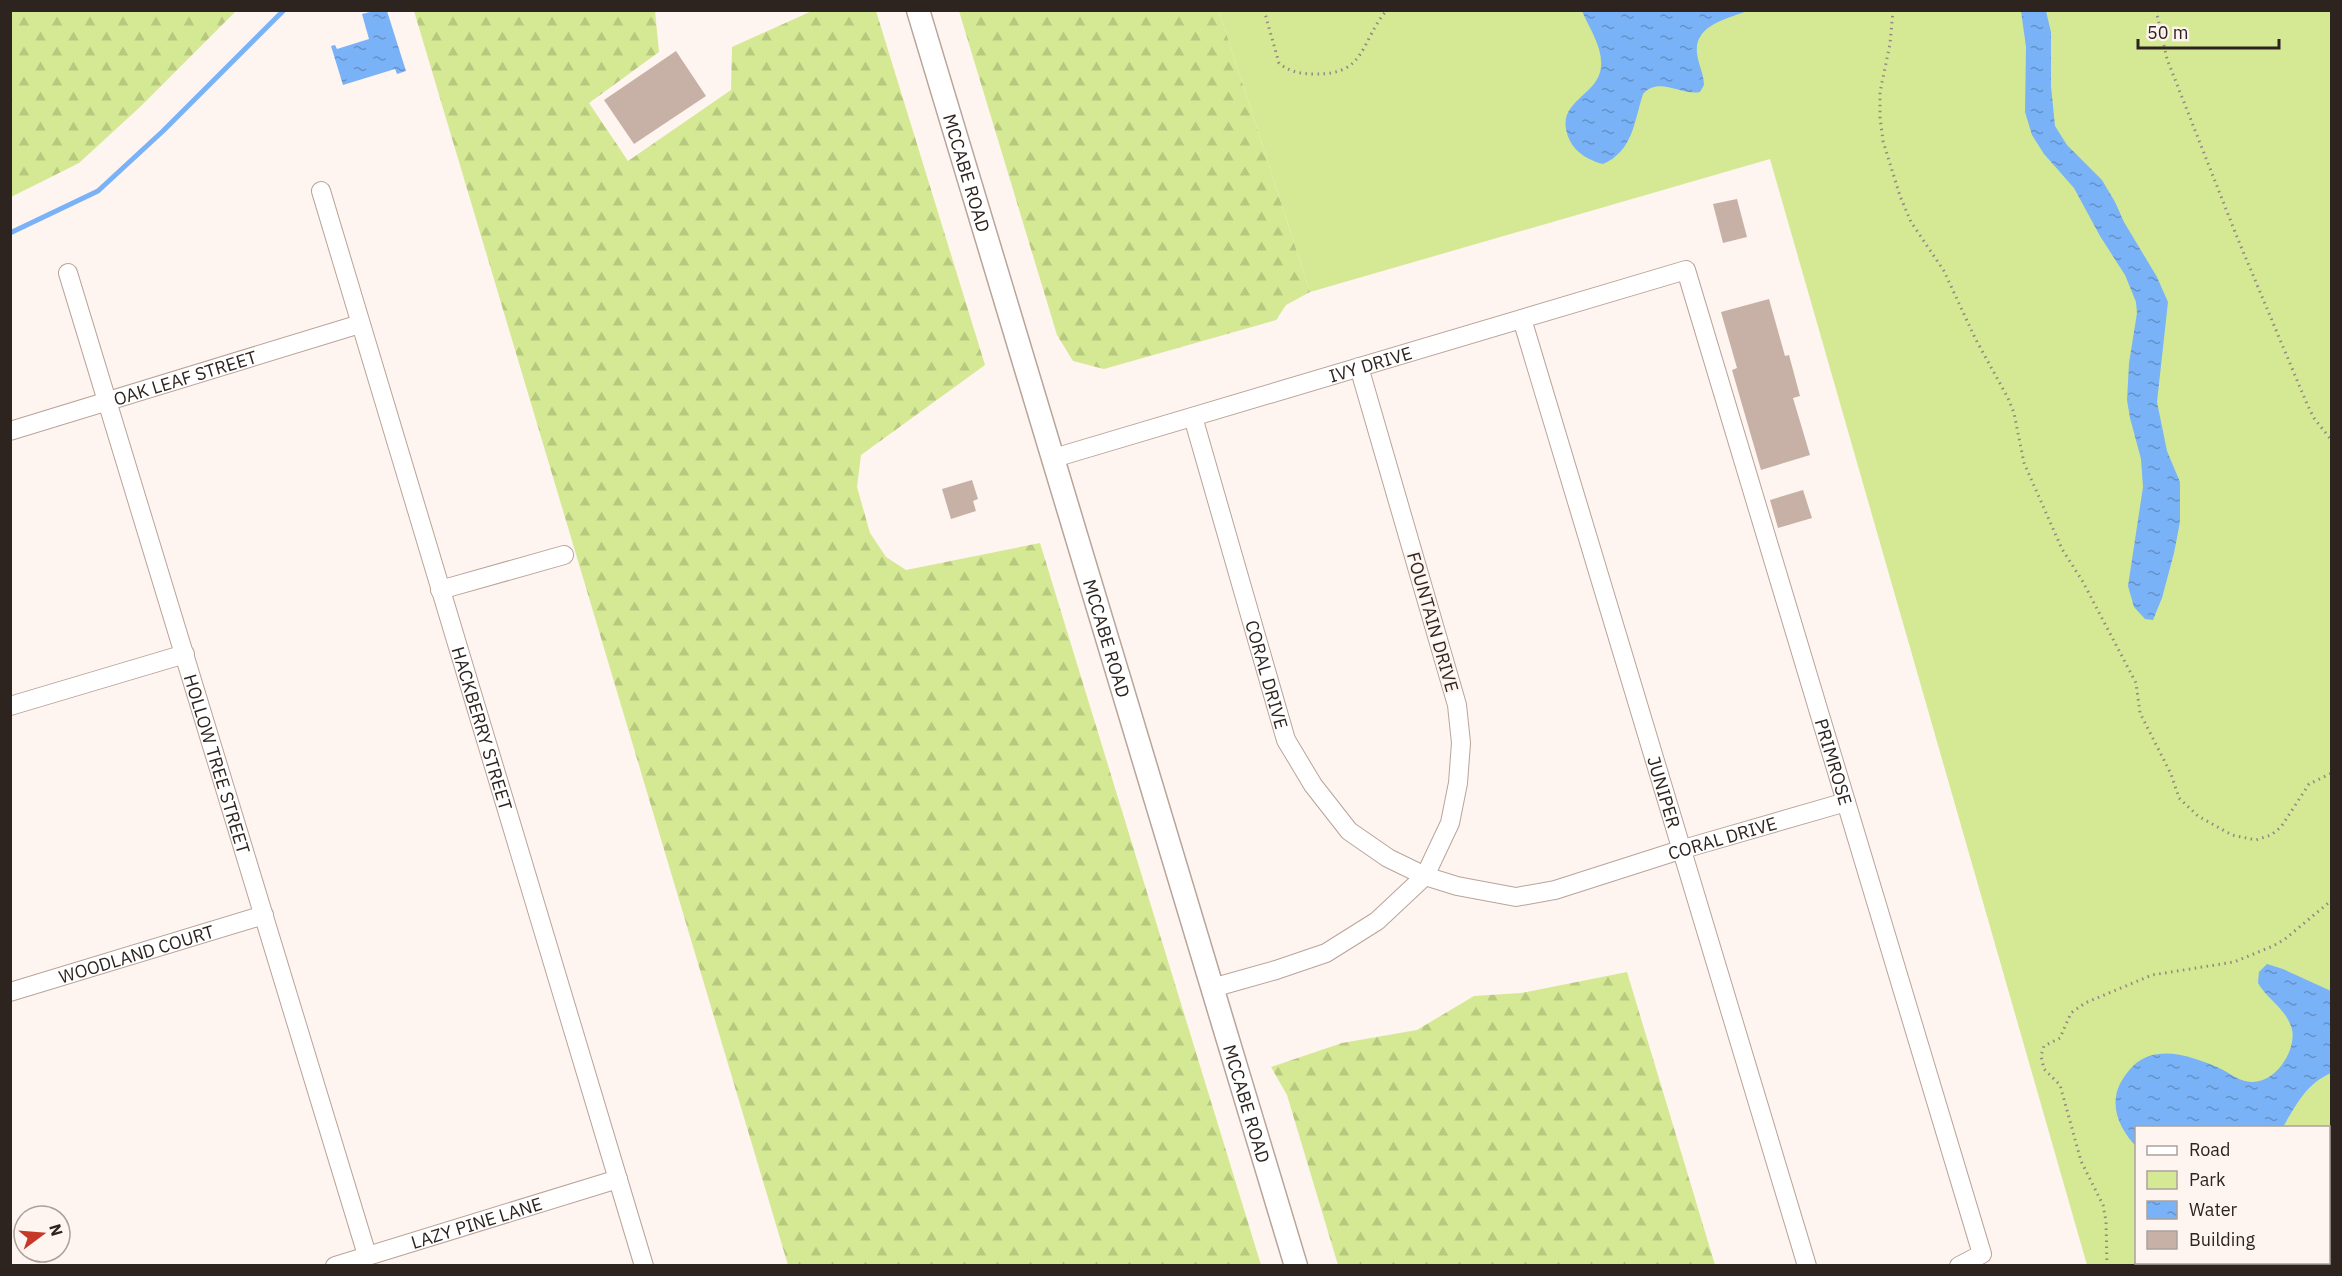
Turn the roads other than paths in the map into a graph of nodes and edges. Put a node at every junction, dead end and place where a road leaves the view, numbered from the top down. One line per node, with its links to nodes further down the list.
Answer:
1 (918, 10): 11 (street, MCCABE ROAD)
2 (321, 191): 6 (street, HACKBERRY STREET)
3 (1686, 270): 5 (street, IVY DRIVE); 16 (street, PRIMROSE)
4 (68, 273): 8 (street, HOLLOW TREE STREET)
5 (1522, 319): 7 (street, IVY DRIVE); 17 (street, JUNIPER)
6 (360, 324): 8 (street, OAK LEAF STREET); 13 (street, HACKBERRY STREET)
7 (1359, 367): 9 (street, IVY DRIVE); 18 (street, FOUNTAIN DRIVE)
8 (107, 400): 10 (street, OAK LEAF STREET); 14 (street, HOLLOW TREE STREET)
9 (1193, 417): 11 (street, IVY DRIVE); 18 (street, CORAL DRIVE)
10 (10, 431)
11 (1054, 458): 20 (street, MCCABE ROAD)
12 (564, 555): 13 (street)
13 (441, 590): 22 (street, HACKBERRY STREET)
14 (185, 654): 15 (street); 19 (street, HOLLOW TREE STREET)
15 (10, 706)
16 (1846, 802): 17 (street, CORAL DRIVE); 28 (street, PRIMROSE)
17 (1680, 850): 18 (street, CORAL DRIVE); 27 (street, JUNIPER)
18 (1425, 876): 20 (street)
19 (264, 915): 21 (street, WOODLAND COURT); 23 (street, HOLLOW TREE STREET)
20 (1212, 988): 26 (street, MCCABE ROAD)
21 (10, 992)
22 (618, 1179): 23 (street, LAZY PINE LANE); 25 (street, HACKBERRY STREET)
23 (367, 1255): 24 (street, LAZY PINE LANE)
24 (335, 1266)
25 (644, 1266)
26 (1296, 1266)
27 (1807, 1266)
28 (1959, 1266)

